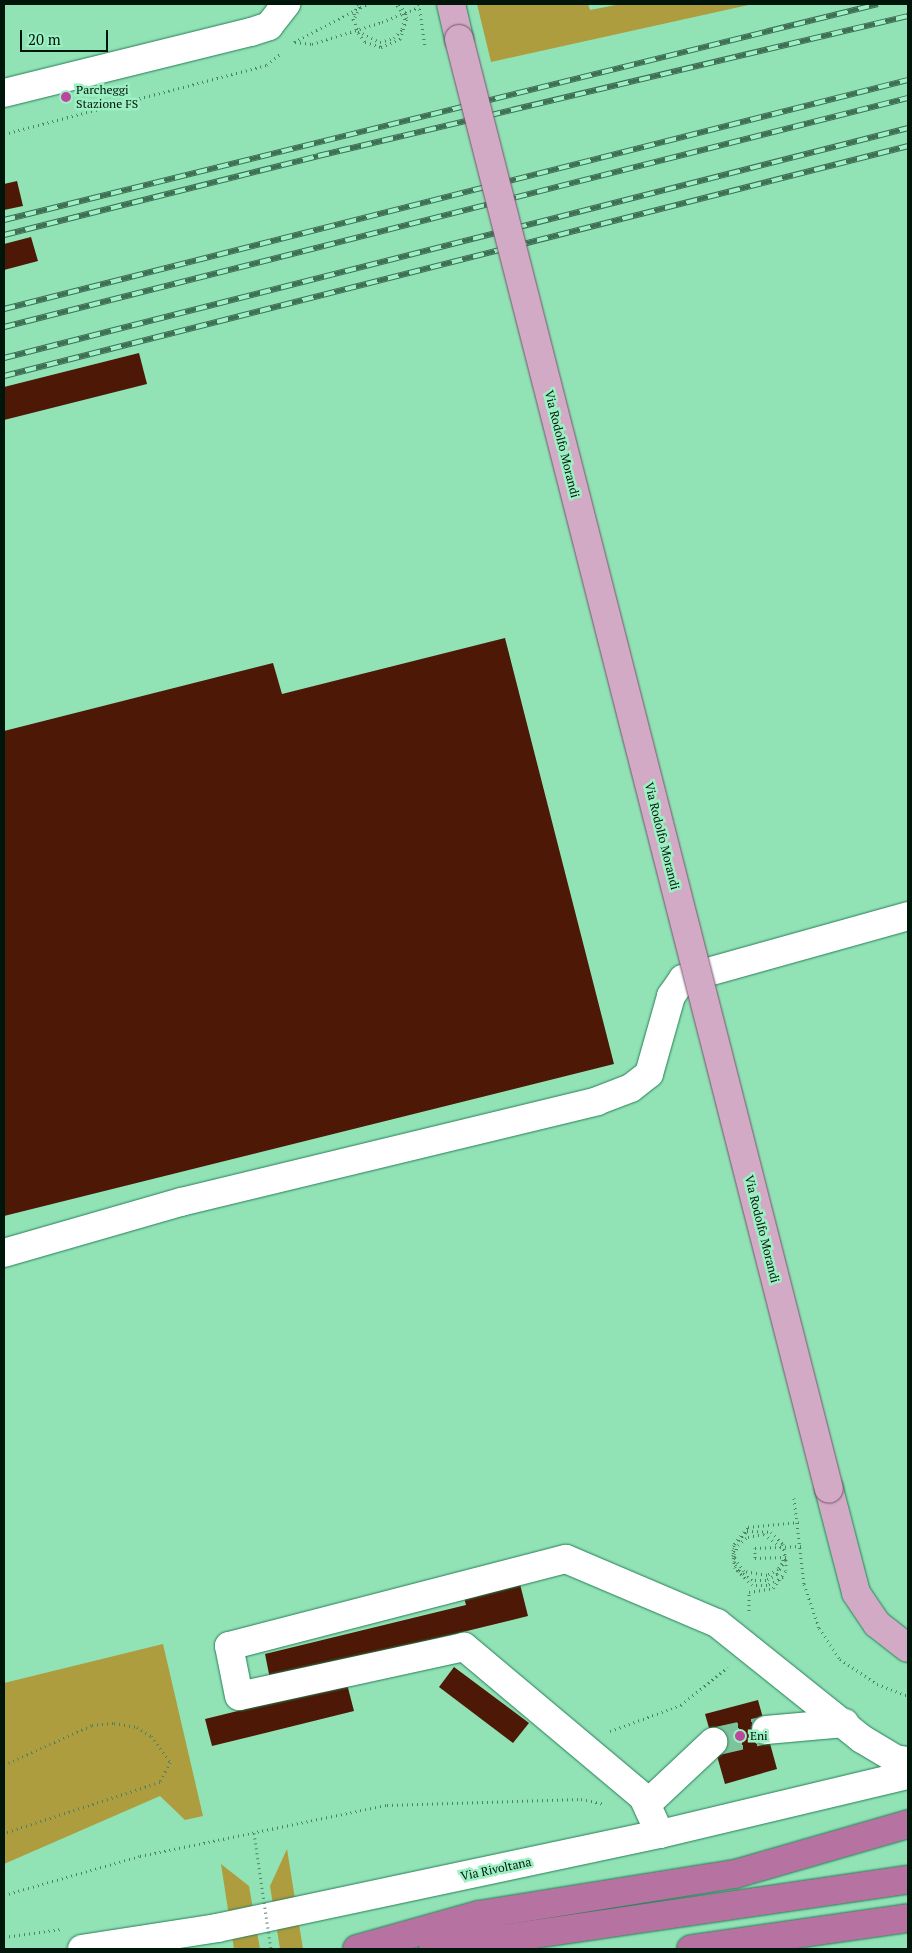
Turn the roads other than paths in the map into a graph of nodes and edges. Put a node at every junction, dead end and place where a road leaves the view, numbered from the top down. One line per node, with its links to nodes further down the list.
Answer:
1 (286, 4): 3 (street)
2 (451, 4): 6 (main road, Via Rodolfo Morandi, bridge)
3 (4, 93)
4 (908, 916): 5 (street)
5 (4, 1253)
6 (908, 1648)
7 (845, 1722): 8 (street); 10 (street); 12 (street)
8 (766, 1730)
9 (713, 1742): 12 (street)
10 (908, 1761)
11 (908, 1775): 14 (street, Via Rivoltana)
12 (647, 1804): 14 (street)
13 (908, 1824): 18 (highway)
14 (660, 1834): 17 (street, Via Rivoltana)
15 (908, 1880): 19 (highway)
16 (908, 1918): 20 (highway)
17 (82, 1949)
18 (357, 1949)
19 (433, 1949)
20 (691, 1949)

